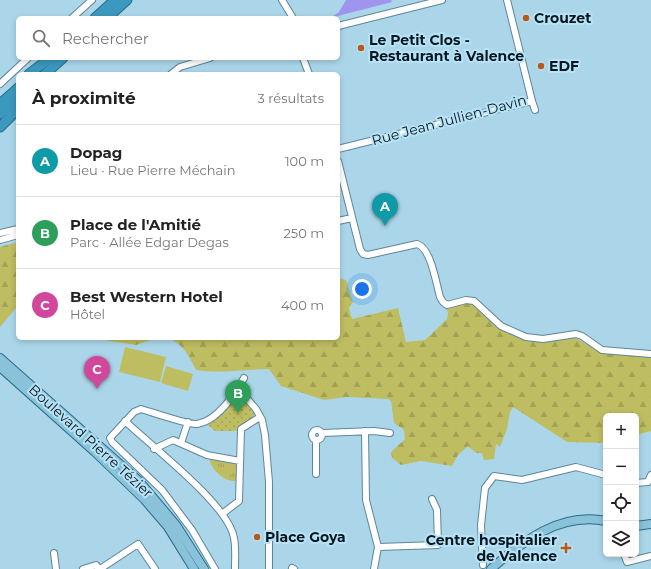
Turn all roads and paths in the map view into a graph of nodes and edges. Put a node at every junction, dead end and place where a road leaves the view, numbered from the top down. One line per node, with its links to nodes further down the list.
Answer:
1 (92, 0): 7 (street)
2 (127, 0): 6 (highway)
3 (282, 0): 10 (street)
4 (442, 0): 11 (street)
5 (507, 0): 30 (street, Rue Jean Jullien-Davin)
6 (116, 4): 8 (highway); 9 (highway)
7 (74, 16)
8 (98, 16)
9 (109, 16)
10 (292, 16)
11 (340, 26)
12 (26, 60): 25 (street)
13 (48, 60): 19 (highway)
14 (49, 60): 20 (highway)
15 (61, 60): 21 (highway)
16 (66, 60): 22 (highway)
17 (203, 60): 23 (street)
18 (304, 60): 24 (street)
19 (32, 72)
20 (35, 72)
21 (47, 72)
22 (54, 72)
23 (174, 72)
24 (308, 72)
25 (0, 84)
26 (16, 84): 28 (highway)
27 (16, 90): 31 (highway)
28 (0, 96)
29 (16, 100): 34 (highway)
30 (532, 101): 32 (street); 36 (street, Rue Jean Jullien-Davin)
31 (0, 104)
32 (535, 110)
33 (16, 111): 35 (highway)
34 (0, 114)
35 (0, 127)
36 (340, 149)
37 (340, 168): 38 (street)
38 (352, 218): 39 (street); 44 (street)
39 (340, 221)
40 (16, 229): 41 (street)
41 (0, 233)
42 (16, 236): 43 (street)
43 (0, 240)
44 (651, 354)
45 (0, 358): 76 (main road, Boulevard Pierre Tézier)
46 (0, 367): 75 (main road, Boulevard Pierre Tézier)
47 (244, 378): 48 (street)
48 (238, 388): 49 (street); 51 (street)
49 (260, 417): 56 (street); 79 (street)
50 (125, 421): 51 (street); 55 (street); 77 (street)
51 (188, 422): 54 (street)
52 (365, 431): 53 (street); 57 (street); 66 (street)
53 (390, 433)
54 (180, 443): 55 (street); 56 (street)
55 (154, 449): 62 (street)
56 (240, 461): 62 (street)
57 (316, 474)
58 (603, 474): 70 (street)
59 (651, 475): 60 (street)
60 (639, 483)
61 (432, 499): 66 (street)
62 (222, 514): 78 (street)
63 (603, 521): 70 (main road)
64 (651, 524): 65 (main road)
65 (639, 526)
66 (378, 547): 80 (street)
67 (54, 554): 71 (street)
68 (651, 556): 69 (street)
69 (625, 557)
70 (486, 567)
71 (56, 569)
72 (83, 569): 73 (street)
73 (100, 569): 74 (street)
74 (155, 569)
75 (194, 569)
76 (204, 569)
77 (215, 569)
78 (235, 569)
79 (269, 569)
80 (374, 569)

